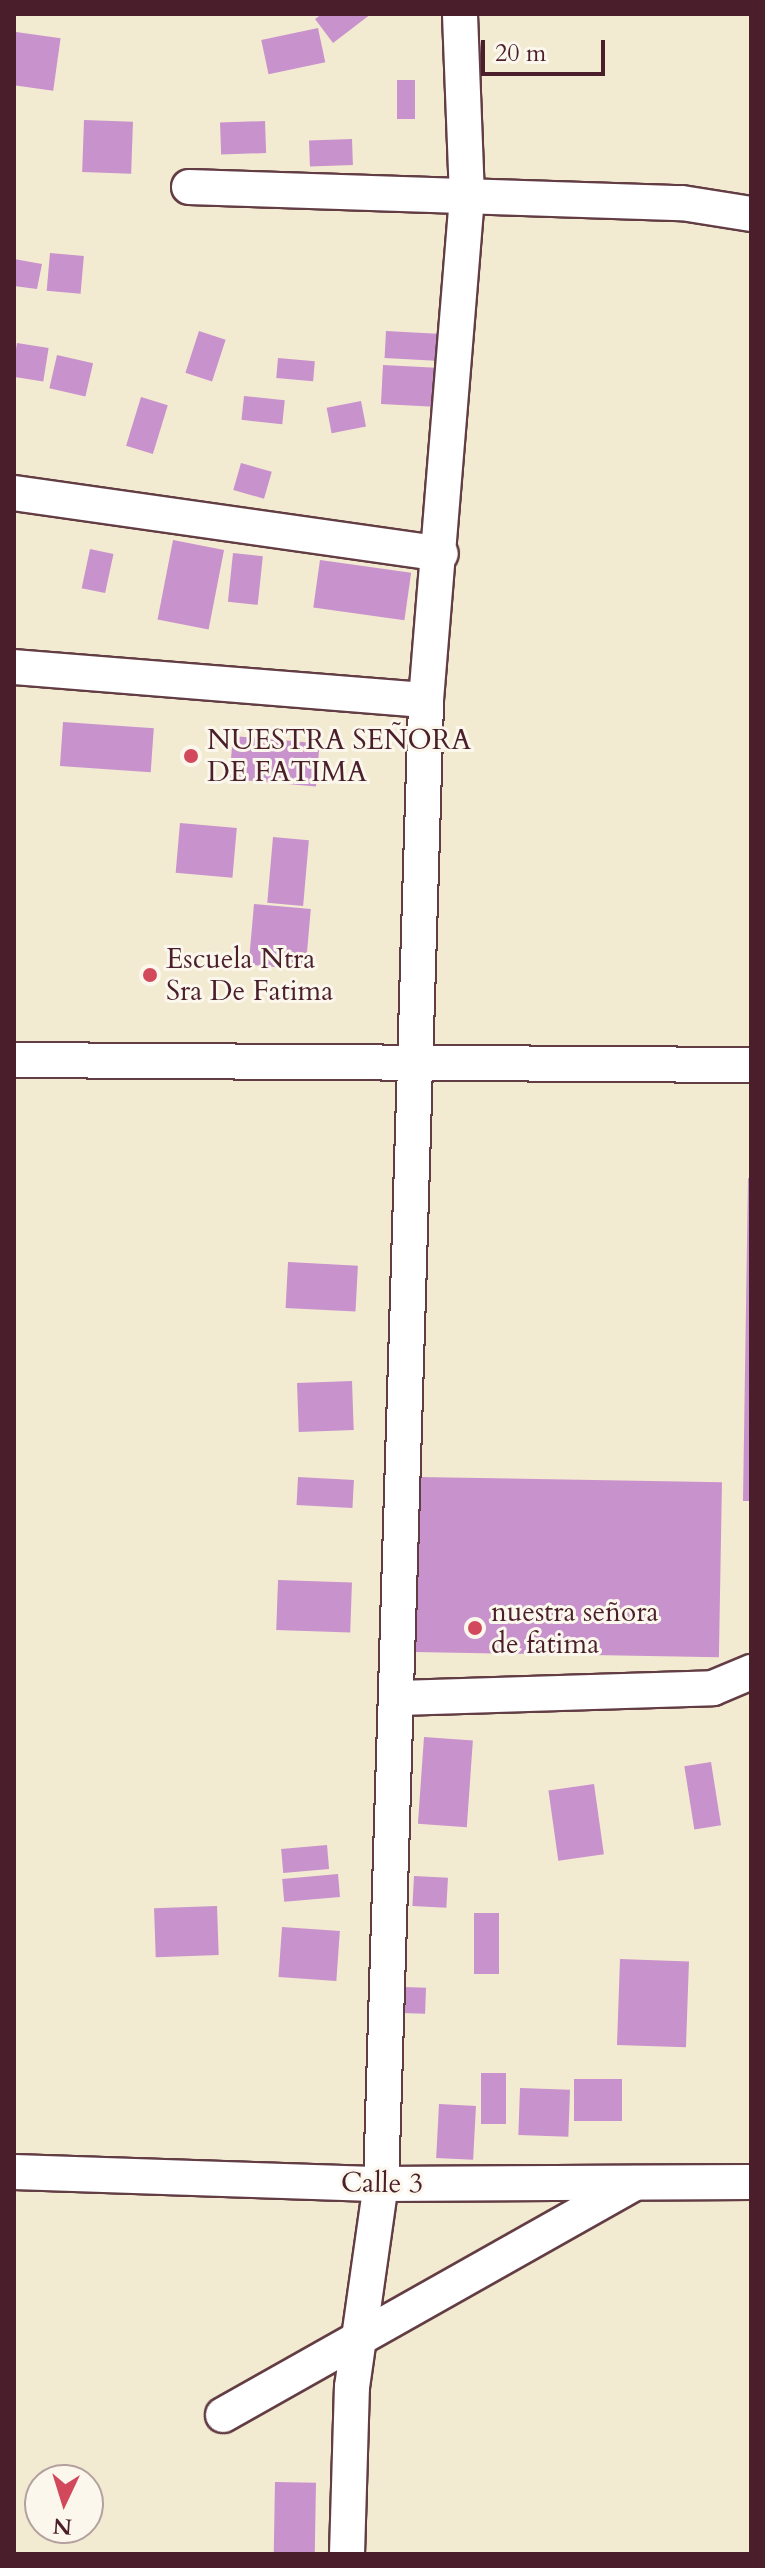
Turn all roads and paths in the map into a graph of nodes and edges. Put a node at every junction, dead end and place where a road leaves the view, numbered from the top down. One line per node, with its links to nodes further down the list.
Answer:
1 (460, 14): 3 (street)
2 (189, 187): 3 (street)
3 (467, 197): 4 (street); 6 (street)
4 (751, 214)
5 (14, 493): 6 (street)
6 (441, 554): 8 (street)
7 (14, 667): 8 (street)
8 (426, 700): 10 (street)
9 (14, 1060): 10 (street)
10 (417, 1065): 11 (street); 13 (street)
11 (751, 1065)
12 (751, 1672): 13 (street)
13 (399, 1698): 17 (street)
14 (14, 2172): 17 (street, Calle 3)
15 (751, 2182): 16 (street, Calle 3)
16 (635, 2183): 17 (street, Calle 3); 18 (street)
17 (381, 2184): 18 (street)
18 (360, 2341): 19 (street); 20 (street)
19 (223, 2415)
20 (347, 2554)

